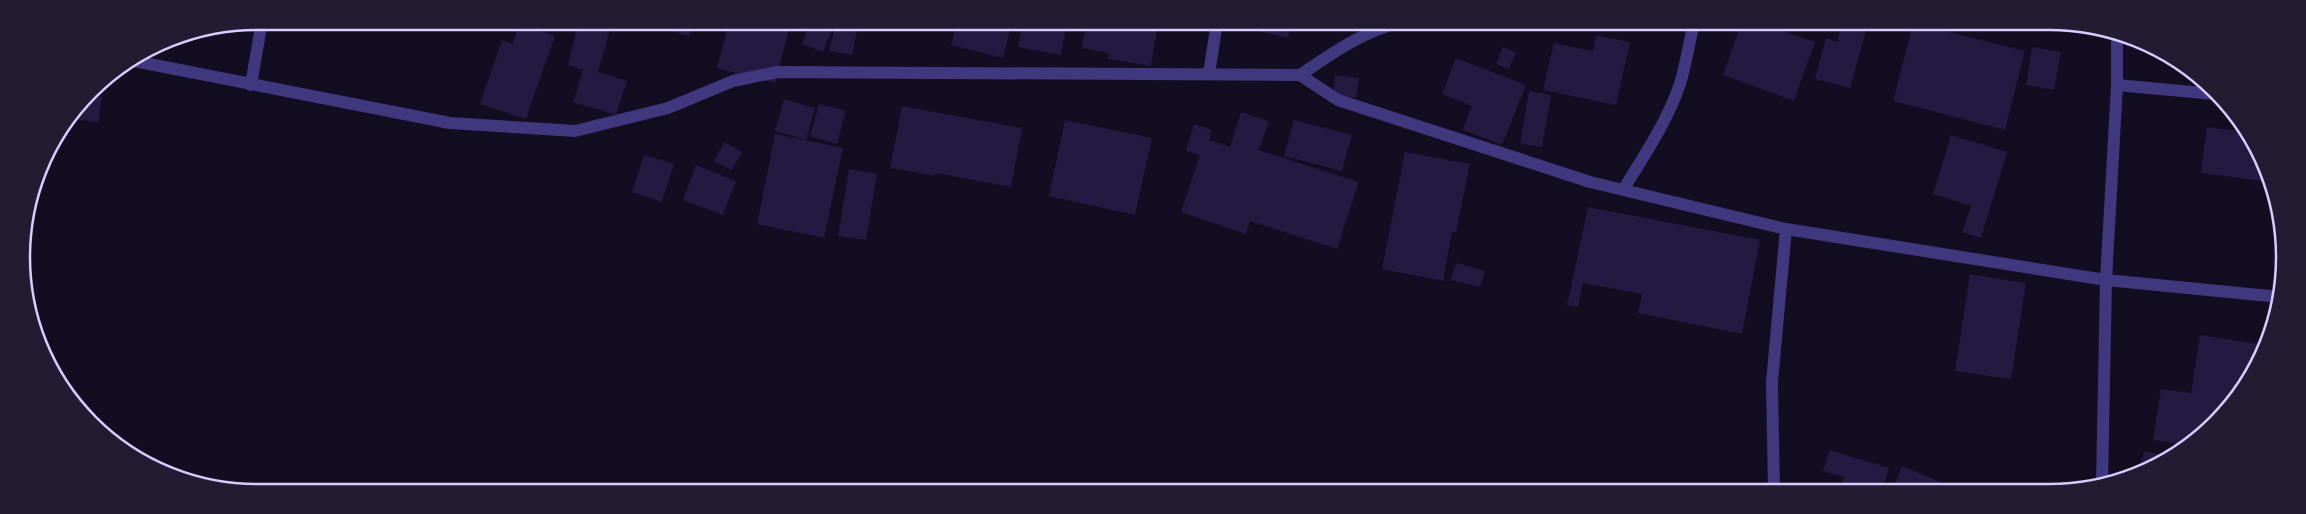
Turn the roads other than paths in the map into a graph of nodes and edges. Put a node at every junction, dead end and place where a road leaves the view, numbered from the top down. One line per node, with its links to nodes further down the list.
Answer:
1 (260, 30): 9 (street)
2 (1216, 30): 7 (street)
3 (1372, 30): 8 (street)
4 (1692, 30): 12 (street)
5 (2117, 41): 10 (street)
6 (140, 62): 9 (street)
7 (1209, 74): 8 (street); 9 (street)
8 (1300, 75): 12 (street)
9 (251, 85)
10 (2117, 85): 11 (street); 14 (street)
11 (2207, 93)
12 (1624, 190): 13 (street)
13 (1786, 228): 14 (street); 17 (street)
14 (2106, 280): 15 (street); 16 (street)
15 (2273, 296)
16 (2102, 478)
17 (1774, 484)

